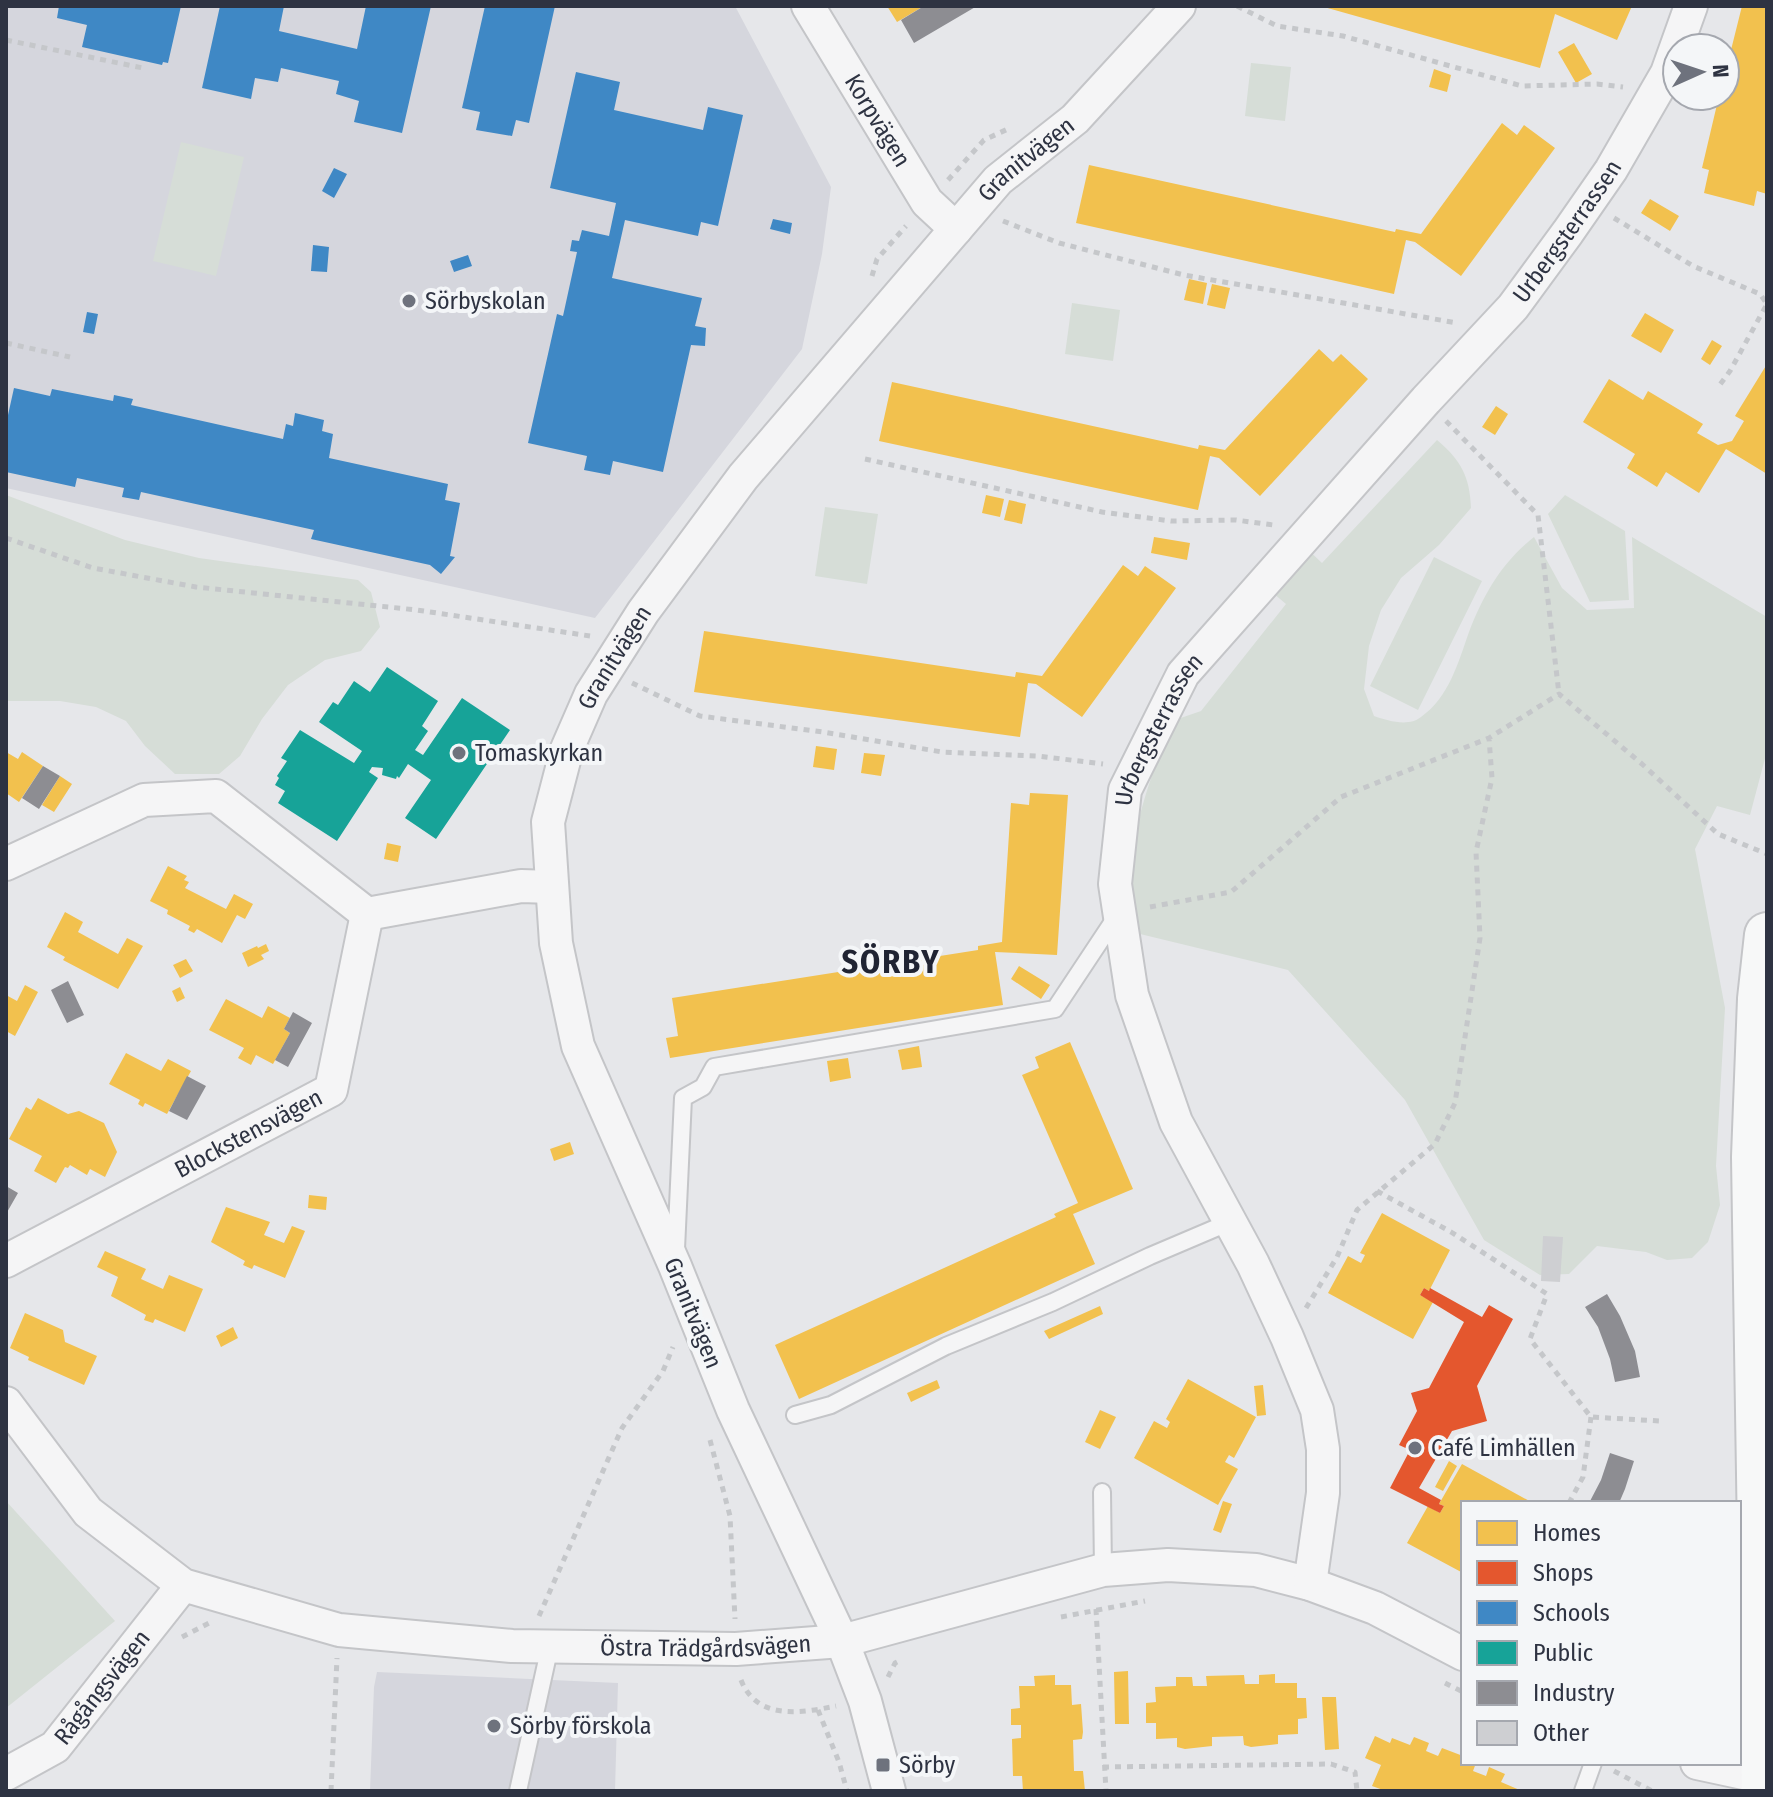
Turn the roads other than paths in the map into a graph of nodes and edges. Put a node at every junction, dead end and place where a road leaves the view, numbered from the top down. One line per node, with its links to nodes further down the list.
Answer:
1 (808, 6): 4 (street, Korpvägen)
2 (1179, 6): 4 (street, Granitvägen)
3 (1691, 6): 7 (street, Urbergsterrassen)
4 (964, 219): 6 (street, Granitvägen)
5 (6, 864): 8 (street)
6 (552, 887): 8 (street); 12 (street, Granitvägen)
7 (1119, 913): 10 (street, Urbergsterrassen); 12 (lane)
8 (367, 914): 11 (street, Blockstensvägen)
9 (1767, 935): 25 (main road)
10 (1230, 1222): 14 (lane); 17 (street, Urbergsterrassen)
11 (6, 1261)
12 (675, 1266): 19 (street, Granitvägen)
13 (6, 1403): 18 (street, Östra Trädgårdsvägen)
14 (795, 1415)
15 (1102, 1492): 16 (lane)
16 (1103, 1570): 17 (street, Östra Trädgårdsvägen); 19 (street, Östra Trädgårdsvägen)
17 (1310, 1584): 21 (street, Östra Trädgårdsvägen)
18 (183, 1585): 20 (street, Östra Trädgårdsvägen); 24 (street, Rågångsvägen)
19 (842, 1641): 20 (street, Östra Trädgårdsvägen); 27 (street)
20 (550, 1646): 26 (lane)
21 (1461, 1653)
22 (1592, 1765): 28 (lane)
23 (1704, 1765): 25 (street)
24 (6, 1774)
25 (1765, 1782)
26 (518, 1791)
27 (889, 1791)
28 (1583, 1791)

